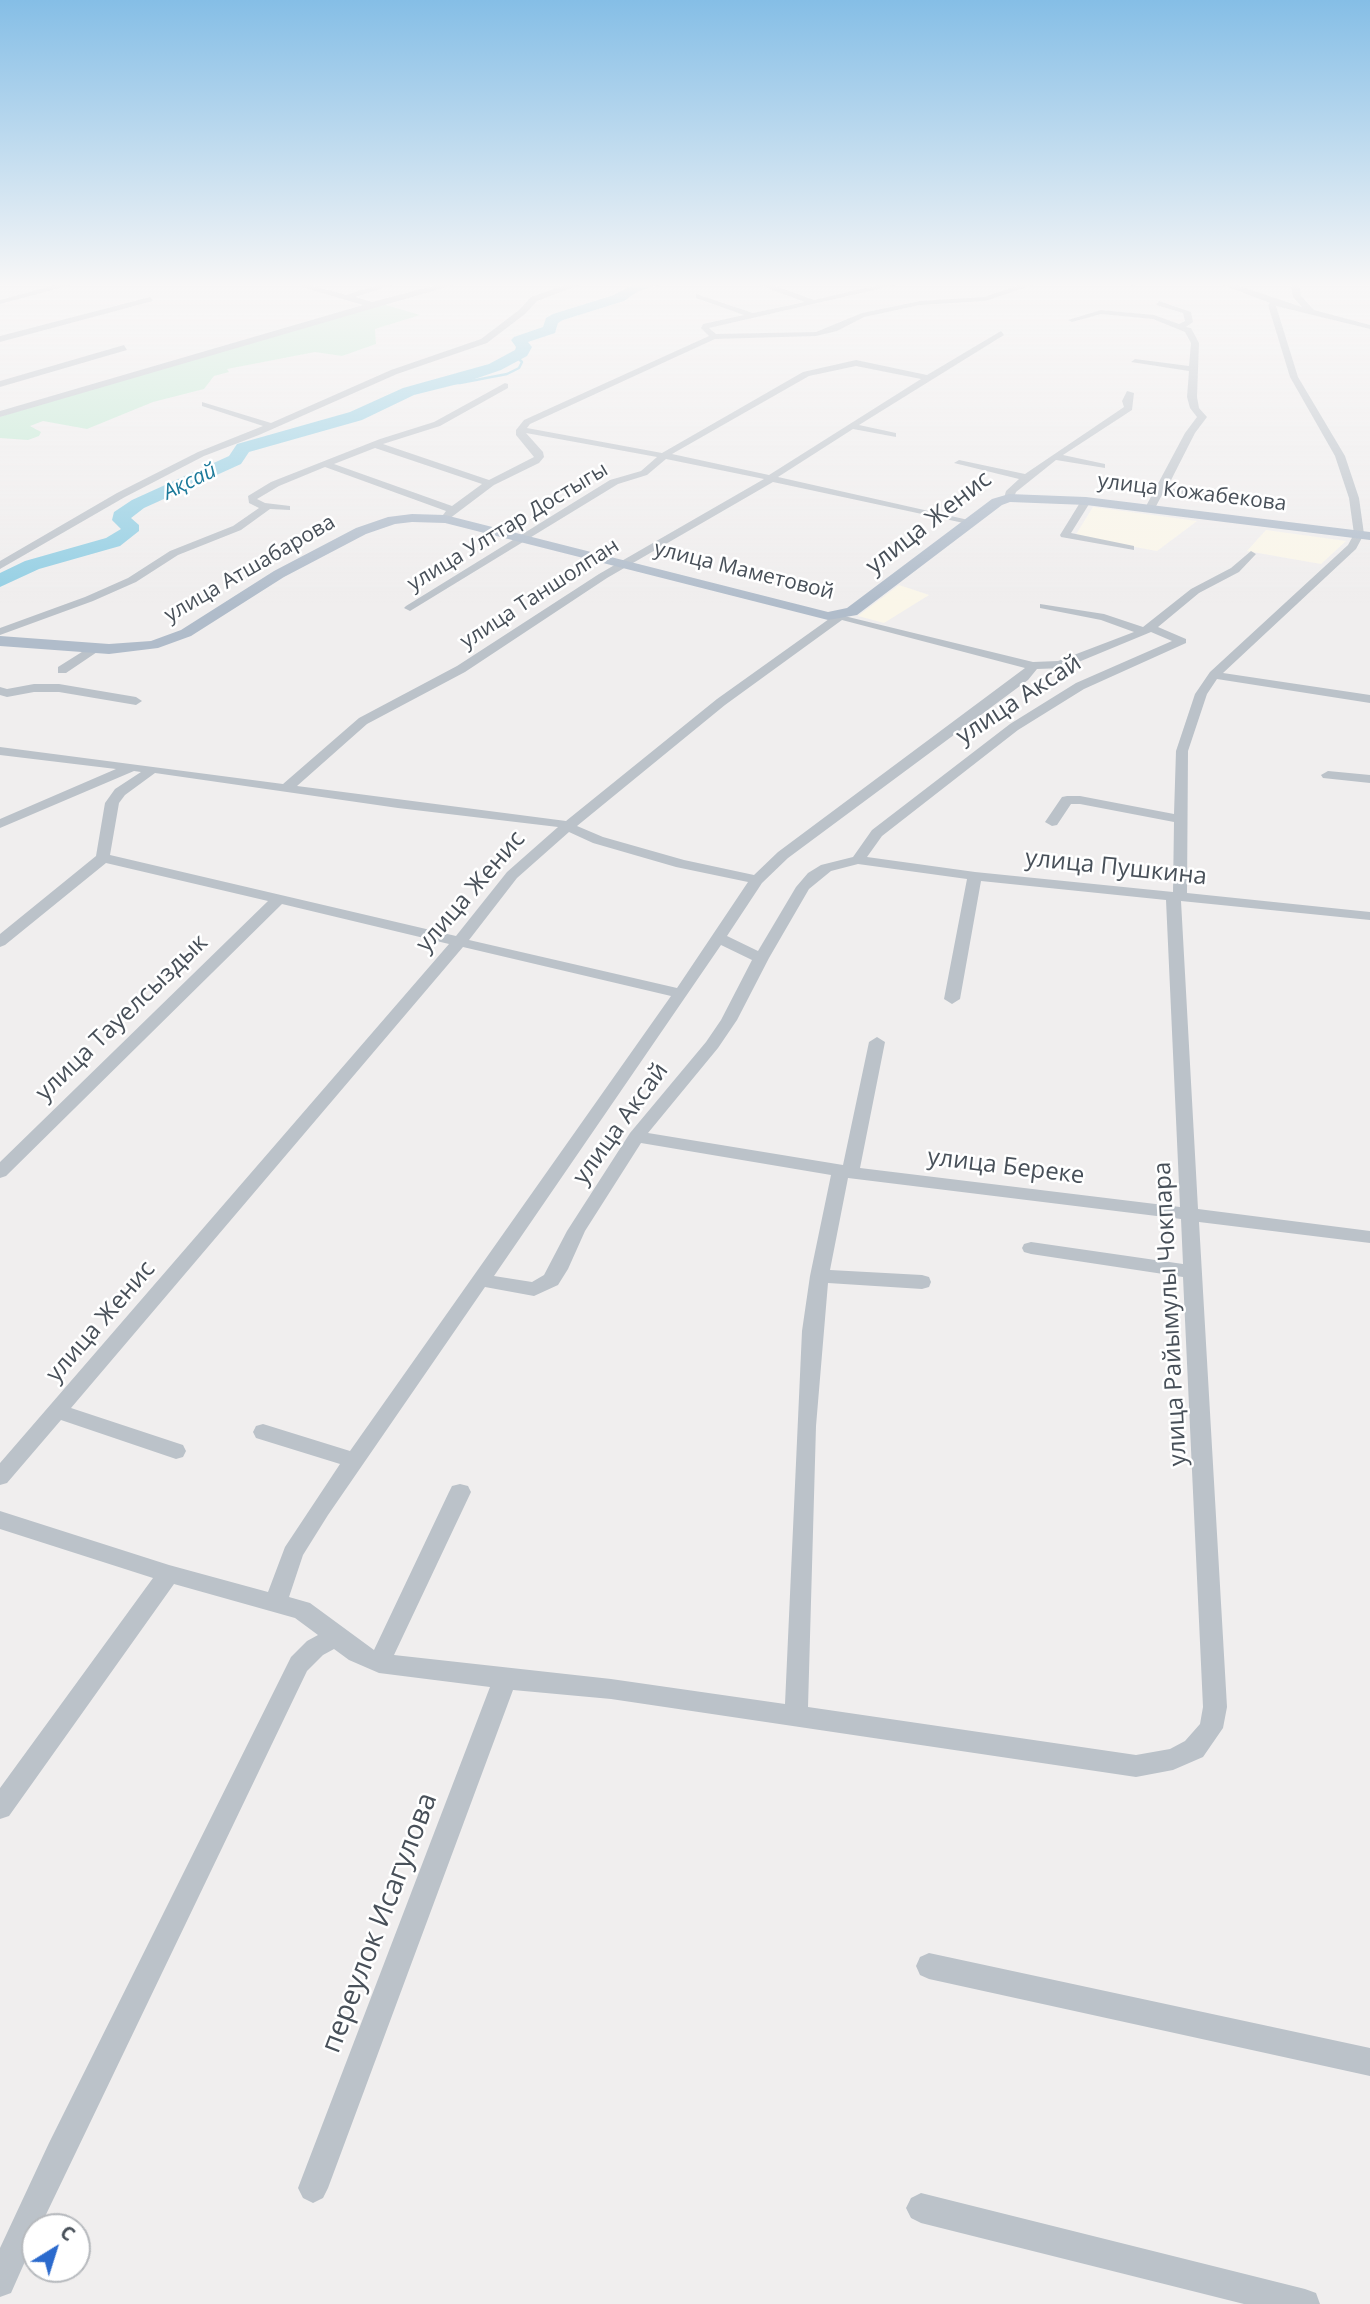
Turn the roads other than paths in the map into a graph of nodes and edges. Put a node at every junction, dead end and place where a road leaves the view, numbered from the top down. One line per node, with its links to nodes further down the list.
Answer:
1 (80, 391): 11 (street)
2 (352, 391): 12 (street)
3 (497, 391): 16 (street)
4 (596, 391): 14 (street)
5 (778, 391): 17 (street, улица Улттар Достыгы)
6 (909, 391): 13 (street, улица Таншолпан)
7 (1192, 391): 25 (street)
8 (1302, 391): 34 (street)
9 (1130, 393): 18 (street, улица Женис)
10 (205, 404): 12 (street)
11 (0, 414)
12 (272, 426): 39 (street)
13 (852, 426): 15 (street); 22 (street, улица Таншолпан)
14 (521, 430): 17 (street); 24 (street)
15 (893, 435)
16 (376, 445): 20 (street); 24 (street)
17 (665, 457): 22 (street); 35 (street, улица Улттар Достыгы)
18 (1058, 457): 21 (street); 23 (street, улица Женис)
19 (959, 463): 23 (street)
20 (325, 464): 29 (street); 32 (street)
21 (1102, 467)
22 (771, 478): 33 (street); 38 (street, улица Таншолпан)
23 (1027, 478): 27 (street, улица Женис)
24 (490, 483): 32 (street)
25 (1160, 490): 26 (street); 31 (street)
26 (1216, 497)
27 (1009, 498): 28 (main road, улица Кожабекова); 33 (main road, улица Женис)
28 (1086, 501): 31 (main road, улица Кожабекова); 36 (street)
29 (266, 506): 30 (street); 44 (street)
30 (286, 508)
31 (1150, 508): 34 (main road, улица Кожабекова)
32 (449, 514): 35 (main road, улица Маметовой); 46 (main road, улица Атшабарова)
33 (969, 523): 42 (main road, улица Женис)
34 (1364, 535): 49 (street, улица Райымулы Чокпара)
35 (522, 538): 38 (main road, улица Маметовой); 41 (street, улица Улттар Достыгы)
36 (1130, 548)
37 (1251, 554): 43 (street)
38 (624, 564): 42 (main road, улица Маметовой); 58 (street, улица Таншолпан)
39 (0, 566)
40 (1044, 606): 43 (street)
41 (411, 608)
42 (840, 615): 47 (street, улица Маметовой); 62 (street, улица Женис)
43 (1147, 630): 47 (street, улица Аксай); 64 (street, улица Аксай)
44 (0, 632)
45 (0, 642): 46 (main road, улица Атшабарова)
46 (97, 648): 48 (street)
47 (1033, 666): 66 (street, улица Аксай)
48 (62, 670)
49 (1214, 675): 51 (street); 59 (street, улица Райымулы Чокпара)
50 (0, 691): 52 (street)
51 (1370, 699)
52 (136, 701)
53 (0, 751): 54 (street)
54 (132, 766): 55 (street); 61 (street)
55 (153, 769): 58 (street); 63 (street)
56 (1328, 775): 57 (street)
57 (1370, 779)
58 (287, 787): 62 (street)
59 (1180, 819): 60 (street); 67 (street, улица Райымулы Чокпара)
60 (1052, 822)
61 (0, 824)
62 (570, 826): 66 (street); 72 (street, улица Женис)
63 (103, 858): 68 (street); 71 (street)
64 (858, 859): 65 (street, улица Пушкина); 73 (street, улица Аксай)
65 (975, 876): 67 (street, улица Пушкина); 75 (street)
66 (757, 880): 70 (street, улица Аксай)
67 (1176, 897): 69 (street, улица Пушкина); 80 (street, улица Райымулы Чокпара)
68 (278, 900): 72 (street); 79 (street, улица Тауелсыздык)
69 (1370, 916)
70 (718, 938): 73 (street); 74 (street, улица Аксай)
71 (0, 942)
72 (459, 942): 74 (street); 87 (street, улица Женис)
73 (761, 958): 77 (street, улица Аксай)
74 (681, 995): 85 (street, улица Аксай)
75 (952, 999)
76 (877, 1042): 78 (street)
77 (636, 1137): 78 (street, улица Береке); 85 (street, улица Аксай)
78 (845, 1171): 80 (street, улица Береке); 84 (street)
79 (0, 1172)
80 (1191, 1215): 81 (street, улица Береке); 83 (street, улица Райымулы Чокпара)
81 (1370, 1237)
82 (1031, 1248): 83 (street)
83 (1194, 1272): 99 (street, улица Райымулы Чокпара)
84 (819, 1276): 86 (street); 99 (street)
85 (481, 1280): 90 (street, улица Аксай)
86 (922, 1282)
87 (57, 1411): 89 (street); 91 (street, улица Женис)
88 (263, 1432): 90 (street)
89 (176, 1451)
90 (354, 1460): 95 (street, улица Аксай)
91 (0, 1477)
92 (460, 1492): 97 (street)
93 (0, 1520): 94 (street)
94 (169, 1574): 95 (street); 100 (street)
95 (275, 1602): 96 (street)
96 (335, 1637): 97 (street); 105 (street)
97 (379, 1663): 98 (street)
98 (505, 1679): 99 (street); 103 (street, переулок Исагулова)
99 (796, 1716)
100 (0, 1808)
101 (929, 1966): 102 (street)
102 (1370, 2062)
103 (313, 2188)
104 (921, 2208): 106 (street)
105 (0, 2282)
106 (1305, 2304)

